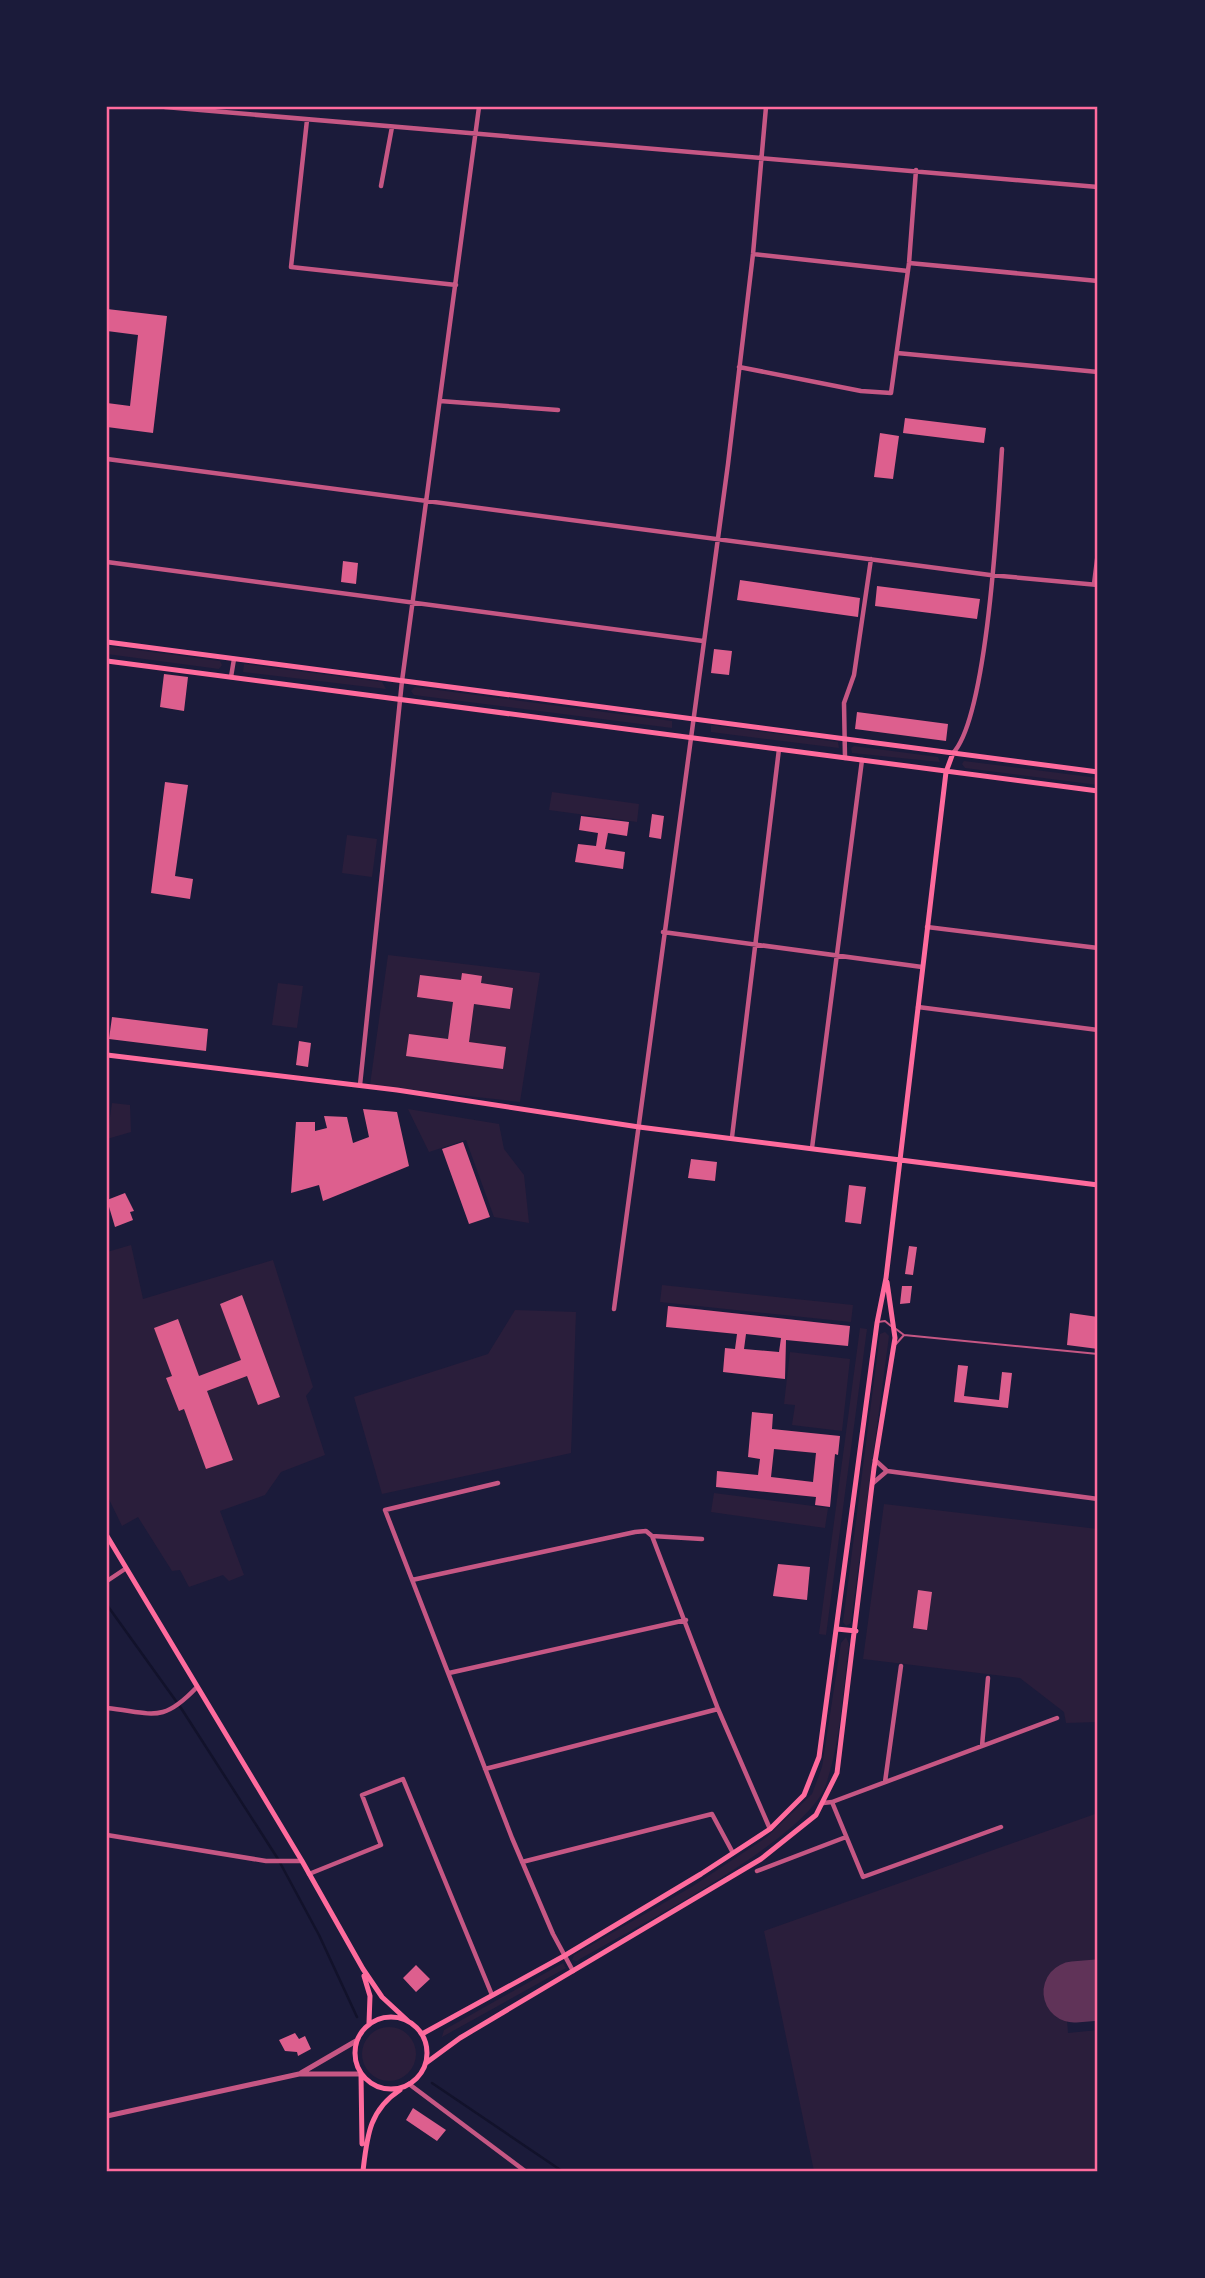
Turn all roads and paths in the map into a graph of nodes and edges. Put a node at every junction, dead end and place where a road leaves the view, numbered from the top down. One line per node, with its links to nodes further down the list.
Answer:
1 (165, 107): 4 (street)
2 (479, 107): 6 (street)
3 (766, 107): 7 (street)
4 (307, 120): 5 (street); 15 (street)
5 (392, 127): 6 (street); 9 (street)
6 (476, 135): 7 (street); 15 (street)
7 (760, 156): 8 (street); 11 (street)
8 (916, 170): 10 (street); 12 (street)
9 (381, 186)
10 (1098, 187)
11 (752, 254): 13 (street); 17 (street)
12 (909, 263): 13 (street); 14 (street)
13 (908, 271): 16 (street)
14 (1098, 281)
15 (456, 285): 19 (street)
16 (897, 353): 17 (street); 18 (street)
17 (739, 367): 24 (street)
18 (1098, 372)
19 (440, 401): 20 (street); 23 (street)
20 (558, 410)
21 (1002, 449): 28 (street)
22 (107, 459): 23 (street)
23 (427, 501): 24 (street); 30 (street)
24 (718, 538): 26 (street); 31 (street)
25 (1098, 552): 29 (street)
26 (871, 559): 28 (street); 40 (street)
27 (107, 562): 30 (street)
28 (990, 575): 29 (street); 42 (street)
29 (1096, 585)
30 (413, 601): 31 (street); 36 (street)
31 (703, 641): 38 (street)
32 (107, 642): 33 (main road)
33 (234, 659): 35 (street); 36 (main road)
34 (107, 661): 35 (main road)
35 (231, 677): 37 (main road)
36 (402, 681): 37 (street); 38 (main road)
37 (400, 700): 39 (main road); 57 (street)
38 (692, 718): 39 (street); 40 (main road)
39 (689, 737): 41 (main road); 49 (street)
40 (844, 738): 42 (main road); 43 (street)
41 (779, 748): 43 (main road); 50 (street)
42 (953, 753): 45 (main road); 46 (main road)
43 (845, 758): 44 (main road)
44 (862, 760): 45 (main road); 52 (street)
45 (946, 772): 47 (main road); 48 (main road)
46 (1098, 772)
47 (1098, 791)
48 (927, 927): 51 (street); 53 (main road)
49 (663, 932): 50 (street); 58 (street)
50 (755, 944): 52 (street); 59 (street)
51 (1098, 947)
52 (839, 955): 53 (street); 60 (street)
53 (922, 967): 54 (main road)
54 (918, 1007): 55 (street); 61 (main road)
55 (1098, 1030)
56 (107, 1055): 57 (main road)
57 (360, 1085): 58 (main road)
58 (639, 1127): 59 (main road); 64 (street)
59 (732, 1137): 60 (main road)
60 (812, 1148): 61 (main road)
61 (899, 1161): 62 (main road); 63 (main road)
62 (1098, 1185)
63 (886, 1278): 65 (main road); 66 (main road)
64 (614, 1308)
65 (877, 1323): 66 (lane); 82 (main road)
66 (893, 1327): 67 (lane); 68 (main road)
67 (904, 1335): 68 (lane); 69 (lane)
68 (893, 1348): 70 (main road)
69 (1098, 1354)
70 (875, 1460): 71 (street); 73 (main road)
71 (887, 1471): 73 (street); 74 (street)
72 (498, 1483): 79 (street)
73 (872, 1483): 83 (main road)
74 (1098, 1499)
75 (107, 1536): 78 (main road)
76 (652, 1536): 77 (street); 79 (street); 81 (street)
77 (702, 1539)
78 (125, 1569): 80 (street); 87 (main road)
79 (412, 1580): 85 (street)
80 (107, 1581)
81 (686, 1620): 85 (street); 89 (street)
82 (837, 1629): 83 (main road); 97 (main road)
83 (856, 1631): 95 (main road)
84 (901, 1666): 93 (street)
85 (449, 1673): 92 (street)
86 (988, 1678): 91 (street)
87 (197, 1687): 88 (street); 101 (main road)
88 (107, 1708)
89 (718, 1709): 92 (street); 97 (street)
90 (1057, 1718): 91 (street)
91 (982, 1746): 93 (street)
92 (485, 1769): 102 (street)
93 (886, 1782): 94 (street)
94 (832, 1802): 95 (street); 99 (street)
95 (823, 1803): 107 (main road)
96 (1001, 1827): 99 (street)
97 (770, 1829): 100 (main road)
98 (107, 1835): 101 (street)
99 (846, 1837): 103 (street)
100 (733, 1853): 102 (street); 105 (main road)
101 (302, 1861): 104 (main road)
102 (522, 1862): 105 (street)
103 (757, 1871)
104 (309, 1874): 106 (main road); 108 (street)
105 (564, 1956): 107 (street); 108 (main road)
106 (363, 1969): 109 (main road); 110 (main road)
107 (573, 1971): 113 (main road)
108 (492, 1995): 111 (main road)
109 (408, 2021): 110 (main road); 111 (main road)
110 (369, 2024): 112 (main road)
111 (422, 2034): 113 (main road)
112 (356, 2041): 114 (street); 115 (main road)
113 (426, 2063): 116 (main road)
114 (299, 2074): 115 (street); 117 (street)
115 (361, 2074): 116 (main road); 118 (main road)
116 (406, 2086): 118 (main road); 119 (street)
117 (107, 2116)
118 (363, 2171)
119 (525, 2171)

